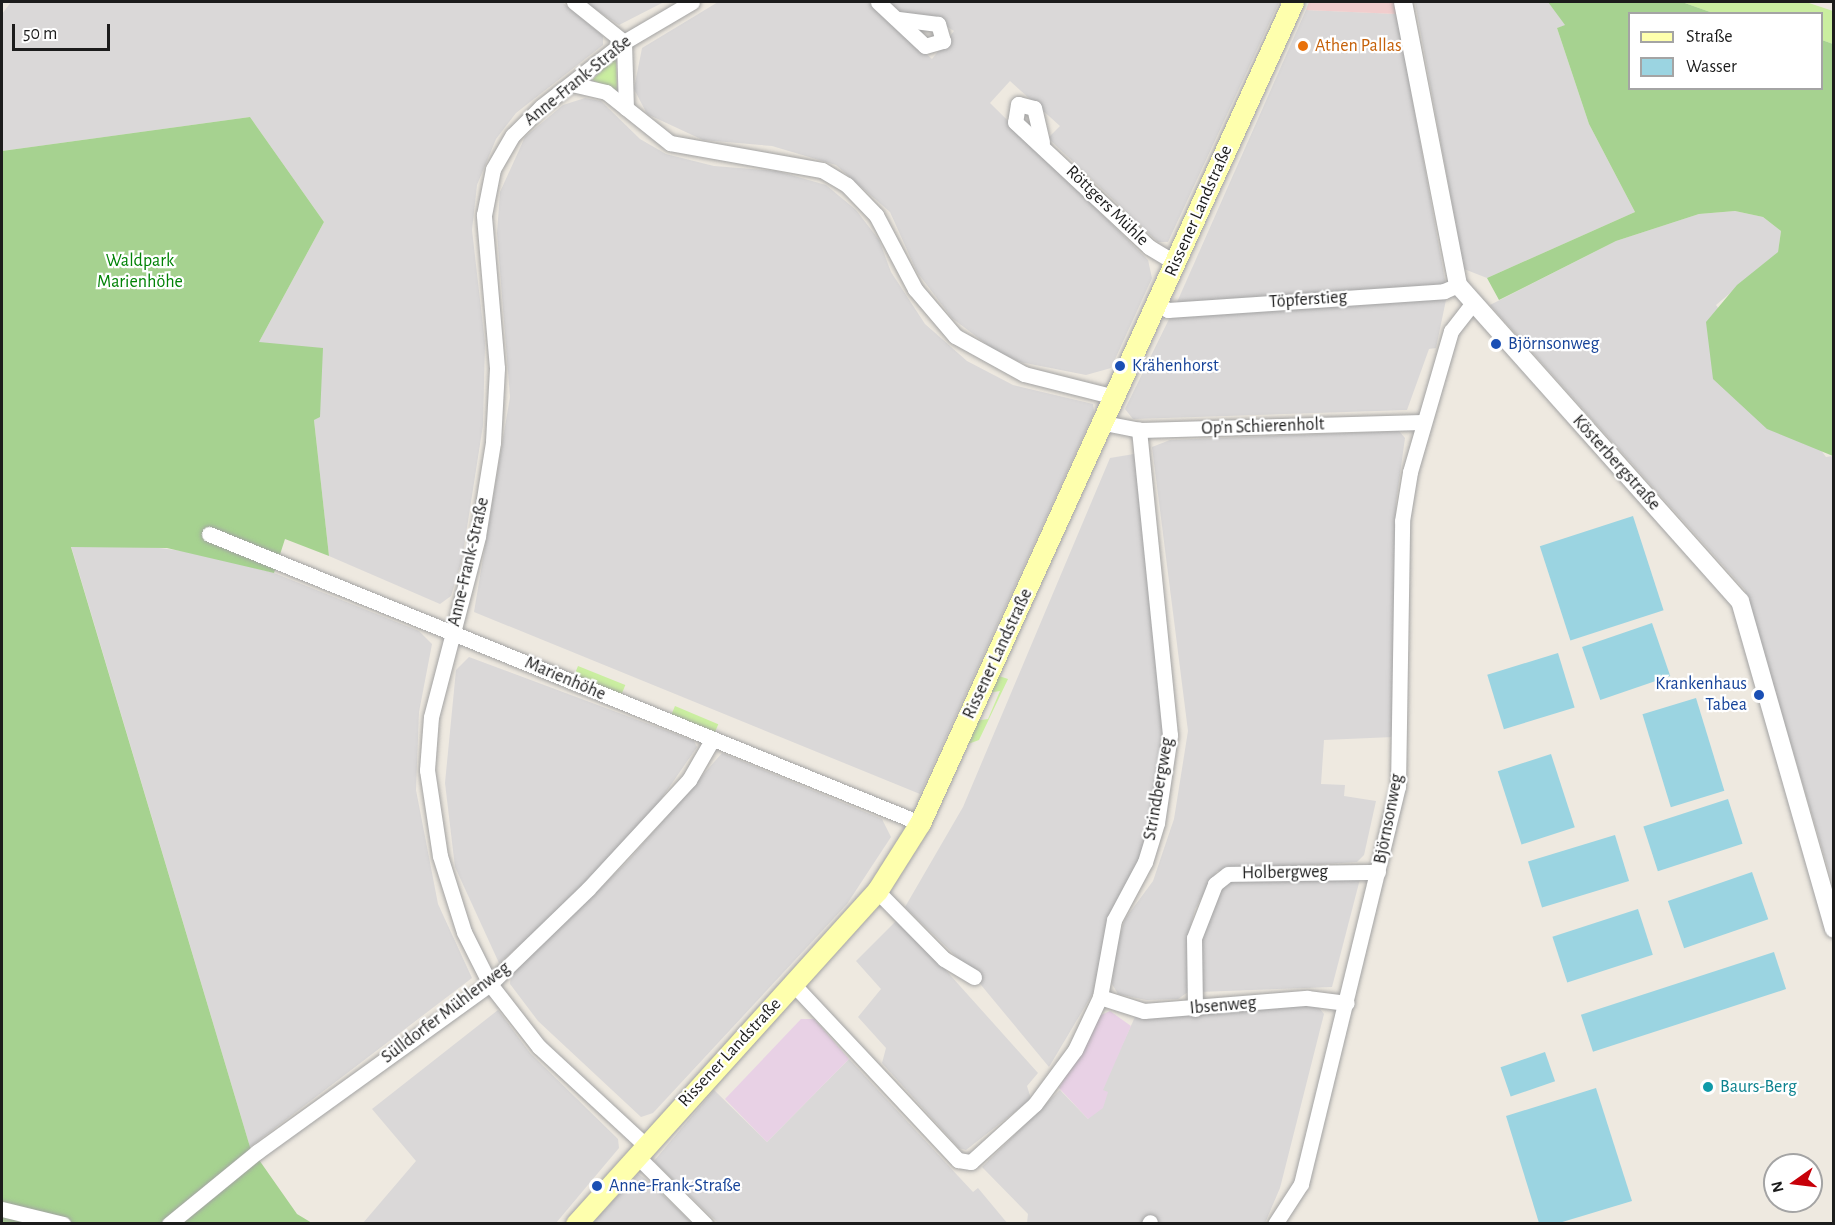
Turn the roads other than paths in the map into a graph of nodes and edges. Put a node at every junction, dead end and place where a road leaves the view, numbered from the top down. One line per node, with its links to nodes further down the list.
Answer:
1 (574, 2): 7 (street)
2 (692, 2): 7 (street, Anne-Frank-Straße)
3 (878, 2): 6 (street)
4 (1293, 2): 11 (main road, Rissener Landstraße)
5 (1402, 2): 12 (street, Kösterbergstraße)
6 (898, 19)
7 (624, 42): 8 (street, Anne-Frank-Straße); 9 (street)
8 (576, 85): 9 (street); 20 (street, Anne-Frank-Straße)
9 (626, 108): 15 (street)
10 (1042, 142): 11 (street, Röttgers Mühle)
11 (1176, 263): 14 (main road, Rissener Landstraße)
12 (1458, 285): 13 (street, Kösterbergstraße); 14 (street, Töpferstieg)
13 (1472, 304): 16 (street, Björnsonweg); 25 (street, Kösterbergstraße)
14 (1157, 306): 15 (main road, Rissener Landstraße)
15 (1115, 397): 17 (main road, Rissener Landstraße)
16 (1423, 422): 18 (street, Op'n Schierenholt); 23 (street, Björnsonweg)
17 (1104, 423): 18 (street, Op'n Schierenholt); 22 (main road, Rissener Landstraße)
18 (1139, 430): 29 (street, Strindbergweg)
19 (209, 534): 20 (street, Marienhöhe)
20 (453, 632): 21 (street, Marienhöhe); 27 (street, Anne-Frank-Straße)
21 (712, 740): 22 (street, Marienhöhe); 27 (street, Sülldorfer Mühlenweg)
22 (920, 823): 24 (main road, Rissener Landstraße)
23 (1378, 872): 30 (street, Björnsonweg); 31 (street, Holbergweg)
24 (877, 891): 26 (street); 28 (main road, Rissener Landstraße)
25 (1833, 929)
26 (974, 977)
27 (490, 984): 32 (street, Anne-Frank-Straße); 35 (street, Sülldorfer Mühlenweg)
28 (794, 985): 29 (street, Strindbergweg); 32 (main road, Rissener Landstraße)
29 (1100, 997): 31 (street, Ibsenweg)
30 (1347, 1003): 31 (street, Ibsenweg); 38 (street, Björnsonweg)
31 (1195, 1009)
32 (640, 1150): 36 (main road, Rissener Landstraße); 37 (street, Anne-Frank-Straße)
33 (2, 1209): 34 (street)
34 (63, 1224)
35 (169, 1224)
36 (576, 1224)
37 (705, 1224)
38 (1275, 1224)

